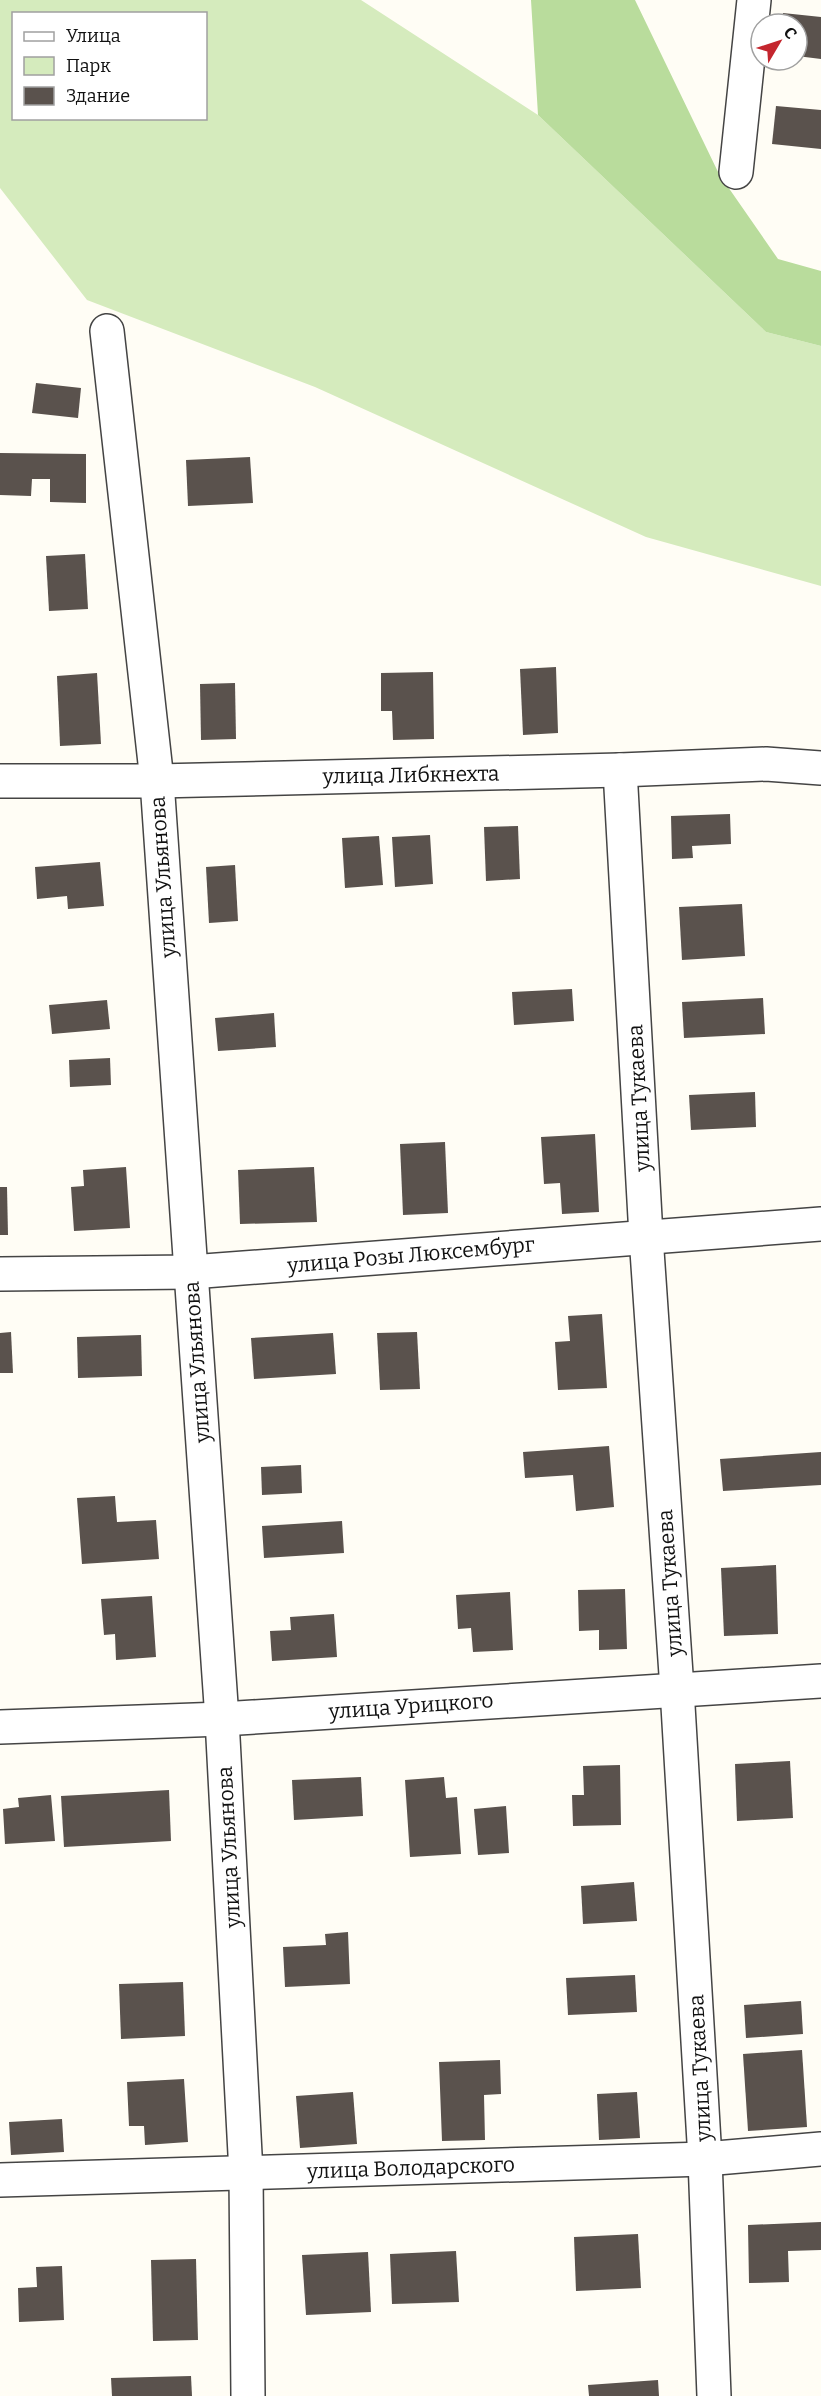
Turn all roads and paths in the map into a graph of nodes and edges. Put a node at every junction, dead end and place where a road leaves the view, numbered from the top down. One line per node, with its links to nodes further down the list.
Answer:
1 (754, 0): 2 (street)
2 (736, 172)
3 (107, 331): 6 (street, улица Ульянова)
4 (821, 768): 5 (street, улица Либкнехта)
5 (620, 770): 6 (street, улица Либкнехта); 9 (street, улица Тукаева)
6 (157, 780): 7 (street, улица Либкнехта); 10 (street, улица Ульянова)
7 (0, 781)
8 (821, 1224): 9 (street, улица Розы Люксембург)
9 (646, 1236): 10 (street, улица Розы Люксембург); 13 (street, улица Тукаева)
10 (191, 1272): 11 (street, улица Розы Люксембург); 14 (street, улица Ульянова)
11 (0, 1274)
12 (821, 1681): 13 (street, улица Урицкого)
13 (677, 1689): 14 (street, улица Урицкого); 17 (street, улица Тукаева)
14 (222, 1719): 15 (street, улица Урицкого); 18 (street, улица Ульянова)
15 (0, 1727)
16 (821, 2149): 17 (street, улица Володарского)
17 (705, 2159): 18 (street, улица Володарского); 21 (street, улица Тукаева)
18 (246, 2173): 19 (street, улица Володарского); 20 (street, улица Ульянова)
19 (0, 2180)
20 (248, 2396)
21 (714, 2396)

